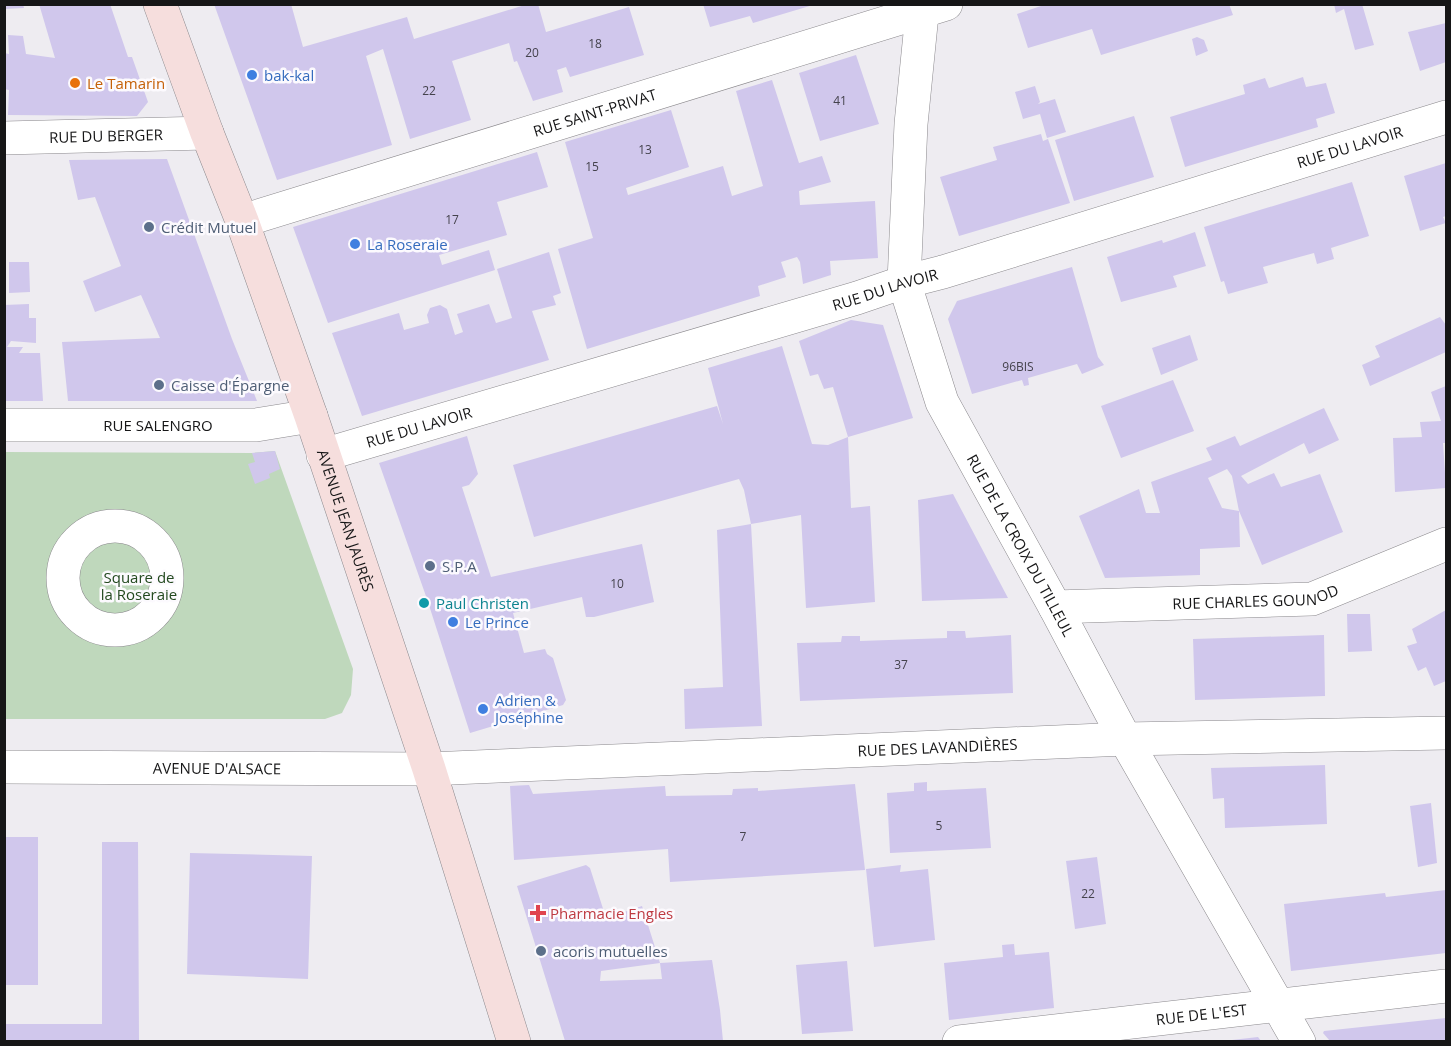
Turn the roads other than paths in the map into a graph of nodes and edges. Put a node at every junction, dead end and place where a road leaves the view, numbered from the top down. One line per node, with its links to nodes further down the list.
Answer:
1 (160, 4): 4 (main road, AVENUE JEAN JAURÈS)
2 (931, 7): 6 (street, RUE SAINT-PRIVAT); 7 (street, RUE DE LA CROIX DU TILLEUL)
3 (1446, 117): 7 (street, RUE DU LAVOIR)
4 (207, 133): 5 (street, RUE DU BERGER); 6 (main road, AVENUE JEAN JAURÈS)
5 (19, 138)
6 (242, 221): 8 (main road, AVENUE JEAN JAURÈS)
7 (904, 282): 10 (street, RUE DU LAVOIR); 12 (street, RUE DE LA CROIX DU TILLEUL)
8 (311, 416): 9 (street, RUE SALENGRO); 10 (main road, AVENUE JEAN JAURÈS)
9 (4, 425)
10 (323, 455): 16 (main road, AVENUE JEAN JAURÈS)
11 (1446, 544): 12 (street, RUE CHARLES GOUNOD)
12 (1055, 607): 14 (street, RUE DE LA CROIX DU TILLEUL)
13 (1446, 733): 14 (street, RUE DES LAVANDIÈRES)
14 (1125, 739): 16 (street, RUE DES LAVANDIÈRES); 18 (street, RUE DE LA CROIX DU TILLEUL)
15 (4, 767): 16 (street, AVENUE D'ALSACE)
16 (429, 769): 19 (main road, AVENUE JEAN JAURÈS)
17 (1446, 986): 18 (street, RUE DE L'EST)
18 (1280, 1006): 20 (street, RUE DE L'EST); 21 (street, RUE DE LA CROIX DU TILLEUL)
19 (514, 1041)
20 (959, 1041)
21 (1299, 1041)

